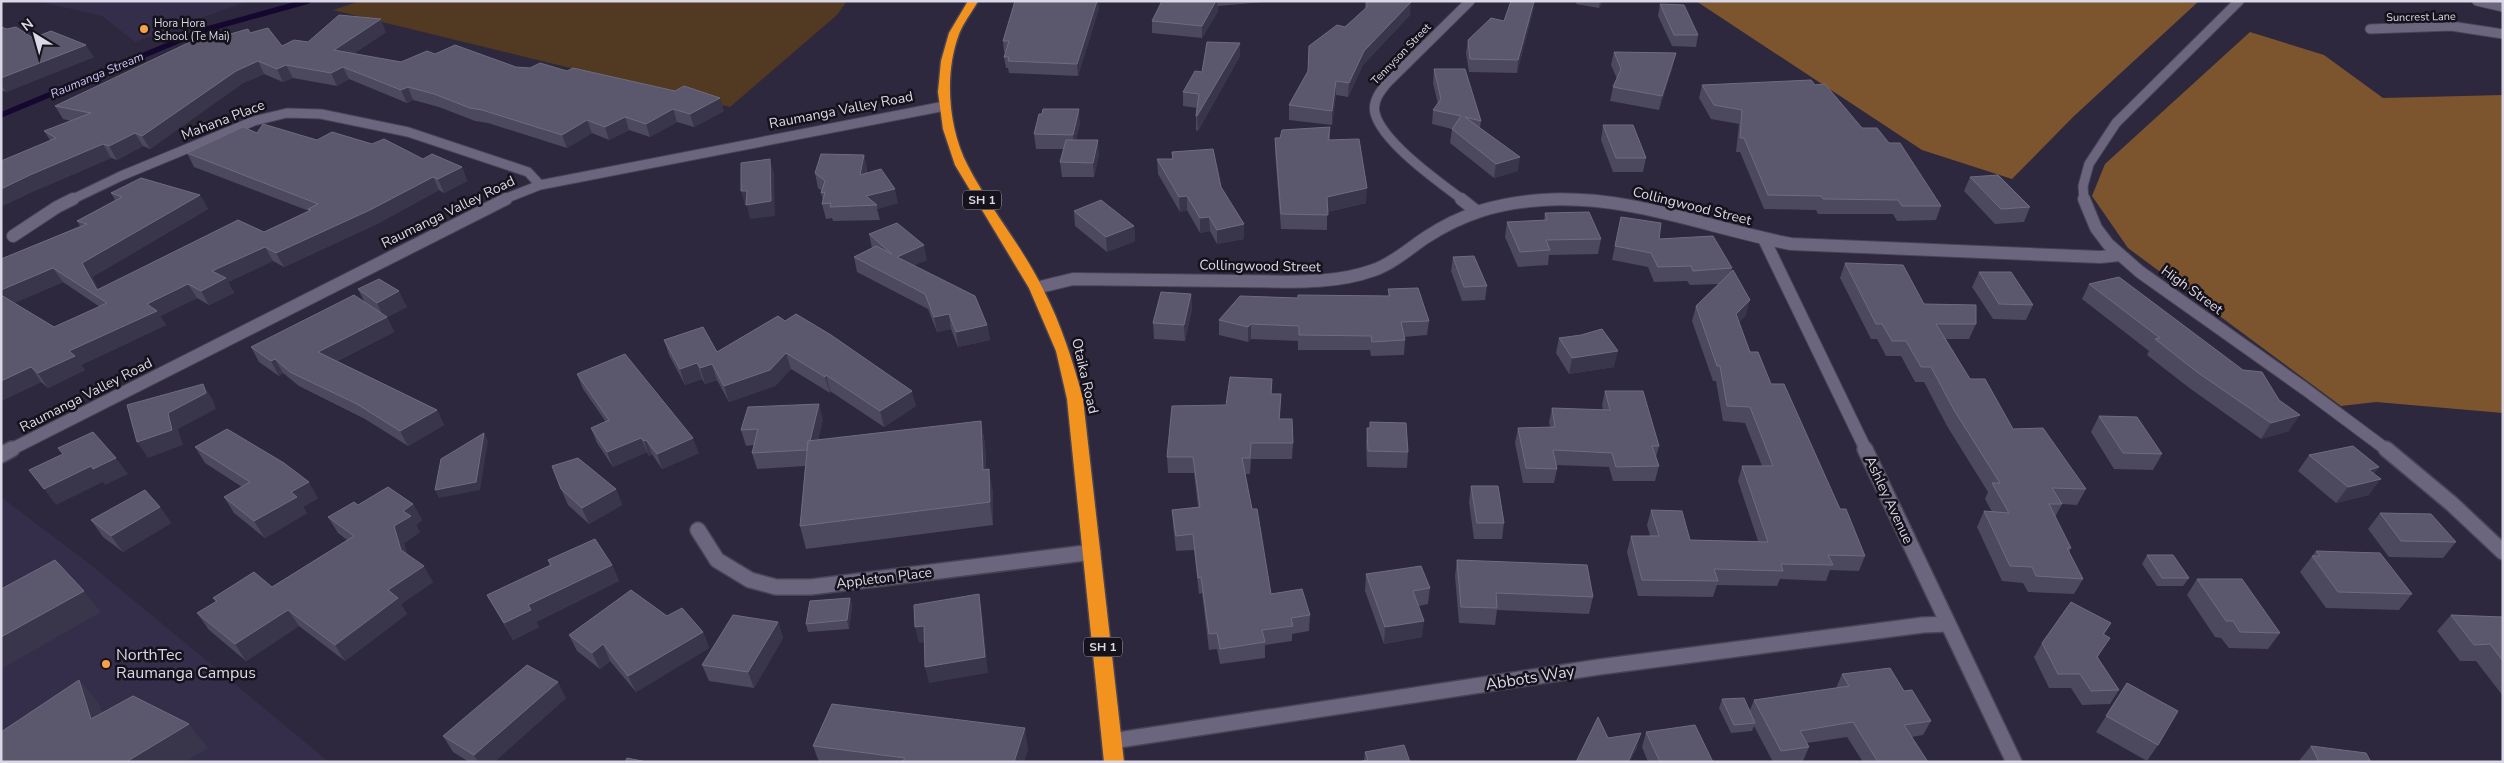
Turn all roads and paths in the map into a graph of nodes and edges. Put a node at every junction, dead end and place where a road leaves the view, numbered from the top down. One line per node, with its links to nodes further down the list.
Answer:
1 (973, 1): 8 (highway, Otaika Road / SH 1)
2 (1470, 1): 10 (street, Tennyson Street)
3 (2239, 1): 13 (street, High Street)
4 (2476, 1): 5 (street)
5 (2503, 7)
6 (2370, 30): 7 (street, Suncrest Lane)
7 (2503, 34)
8 (945, 106): 9 (street, Raumanga Valley Road); 14 (highway, Otaika Road / SH 1)
9 (540, 186): 11 (street, Mahana Place); 15 (street, Raumanga Valley Road)
10 (1476, 211): 12 (street, Collingwood Street); 14 (street, Collingwood Street)
11 (13, 236)
12 (1764, 240): 13 (street, Collingwood Street); 19 (street, Ashley Avenue)
13 (2120, 255): 18 (street, High Street)
14 (1036, 288): 17 (highway, Otaika Road / SH 1)
15 (1, 454)
16 (698, 530): 17 (street, Appleton Place)
17 (1093, 552): 20 (highway, Otaika Road / SH 1)
18 (2503, 552)
19 (1948, 624): 20 (street, Abbots Way); 22 (street, Ashley Avenue)
20 (1112, 741): 21 (highway, Otaika Road / SH 1)
21 (1114, 762)
22 (2014, 762)

